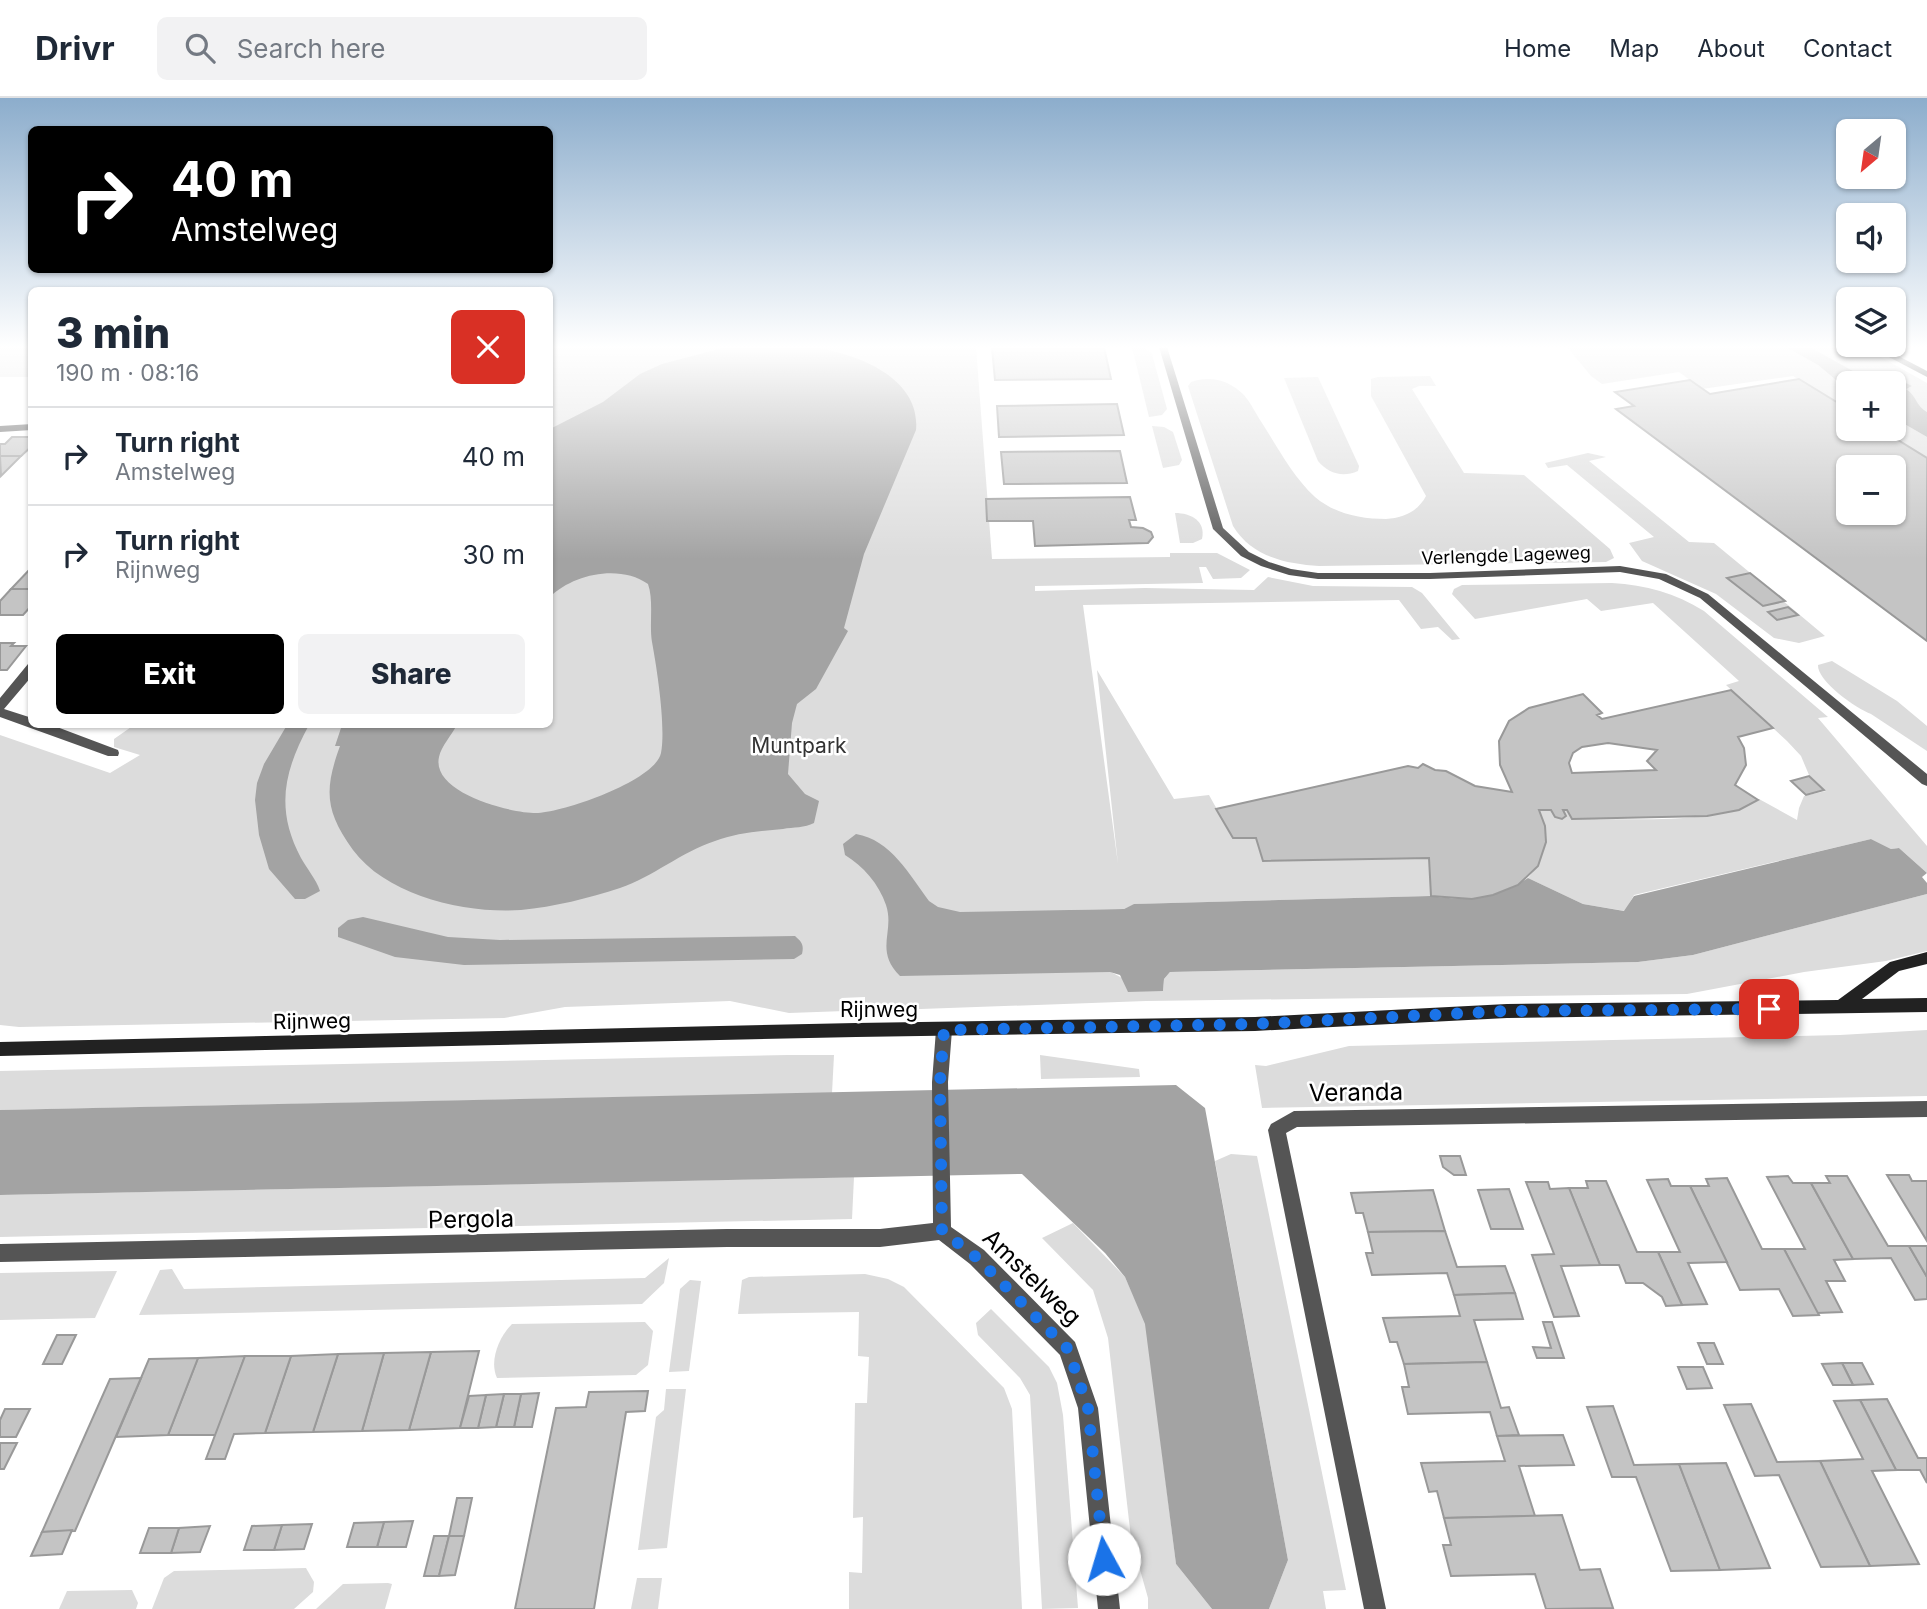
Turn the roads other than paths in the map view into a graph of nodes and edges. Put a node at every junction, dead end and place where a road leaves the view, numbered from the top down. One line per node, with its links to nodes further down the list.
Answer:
1 (1185, 418): 10 (street, Verlengde Lageweg)
2 (28, 427): 3 (street)
3 (0, 429)
4 (28, 672): 5 (street)
5 (0, 706)
6 (0, 712): 7 (street)
7 (28, 722)
8 (44, 728): 9 (street)
9 (113, 753)
10 (1927, 781)
11 (1927, 958): 12 (street)
12 (1843, 1005): 13 (street, Rijnweg); 14 (street, Rijnweg)
13 (1927, 1005)
14 (944, 1030): 15 (street, Rijnweg); 17 (street)
15 (0, 1049)
16 (1927, 1109): 20 (street, Veranda)
17 (942, 1231): 18 (street, Pergola); 19 (street, Amstelweg)
18 (0, 1254)
19 (1109, 1609)
20 (1375, 1609)

